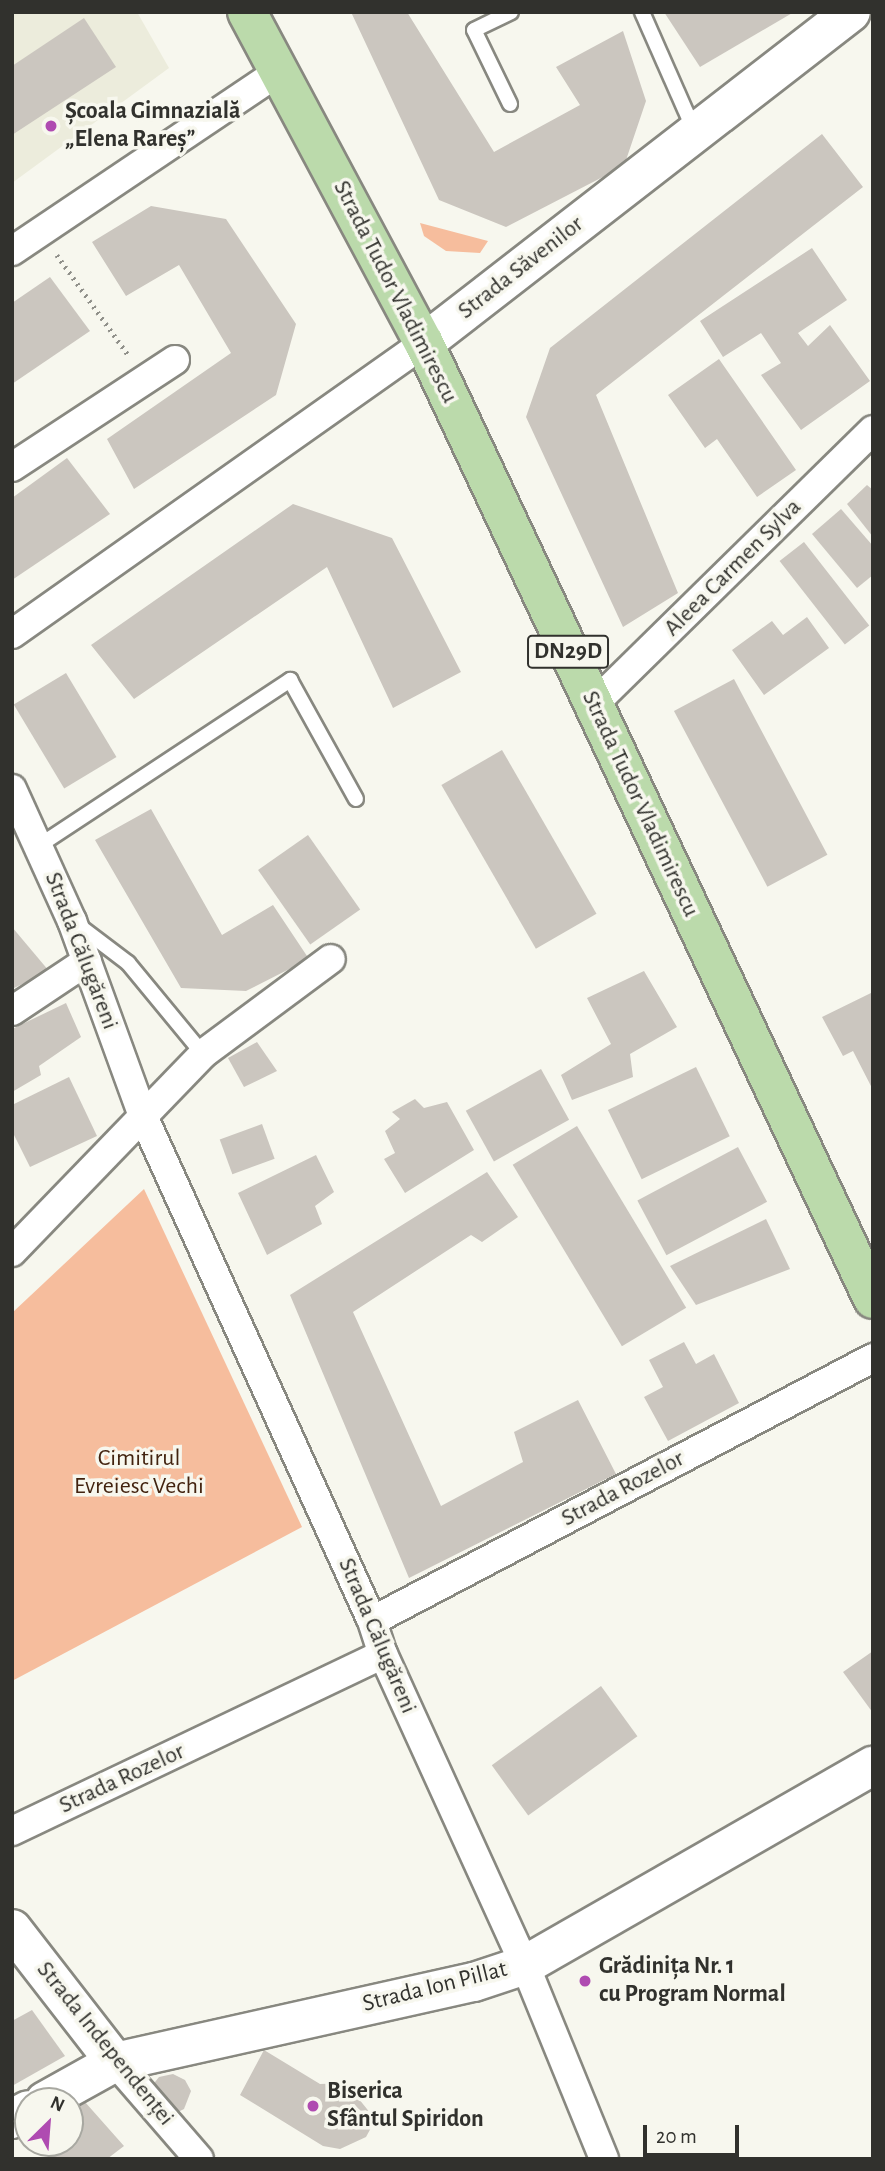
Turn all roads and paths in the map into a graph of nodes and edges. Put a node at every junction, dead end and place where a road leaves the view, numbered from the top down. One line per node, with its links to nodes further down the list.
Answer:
1 (247, 12): 5 (main road, Strada Tudor Vladimirescu / DN29D)
2 (511, 12): 6 (lane)
3 (642, 12): 7 (lane)
4 (851, 12): 7 (main road, Strada Săvenilor)
5 (281, 71): 8 (street); 10 (main road, Strada Tudor Vladimirescu / DN29D)
6 (510, 104)
7 (696, 133): 10 (main road, Strada Săvenilor)
8 (41, 233): 9 (street); 12 (path)
9 (12, 251)
10 (424, 344): 15 (street, Strada Săvenilor); 16 (main road, Strada Tudor Vladimirescu / DN29D)
11 (174, 360): 12 (street)
12 (146, 380): 14 (street)
13 (873, 430): 16 (street, Aleea Carmen Sylva)
14 (12, 467)
15 (12, 634)
16 (593, 705): 27 (main road, Strada Tudor Vladimirescu / DN29D)
17 (12, 789): 19 (street, Strada Călugăreni)
18 (356, 799): 19 (lane)
19 (40, 845): 20 (street, Strada Călugăreni)
20 (72, 921): 22 (street, Strada Călugăreni); 24 (lane)
21 (331, 959): 24 (street)
22 (87, 961): 23 (street); 25 (street, Strada Călugăreni)
23 (12, 1011)
24 (203, 1054): 25 (street)
25 (143, 1116): 26 (street); 29 (street, Strada Călugăreni)
26 (12, 1252)
27 (873, 1299)
28 (873, 1358): 29 (street, Strada Rozelor)
29 (372, 1621): 30 (street, Strada Călugăreni)
30 (383, 1654): 32 (street, Strada Rozelor); 34 (street, Strada Călugăreni)
31 (873, 1766): 34 (main road, Strada Ion Pillat)
32 (12, 1831)
33 (12, 1929): 35 (main road, Strada Independenței)
34 (524, 1965): 35 (main road, Strada Ion Pillat); 38 (street, Strada Călugăreni)
35 (115, 2062): 36 (main road, Strada Ion Pillat); 37 (street, Strada Independenței)
36 (69, 2087)
37 (199, 2159)
38 (604, 2159)

